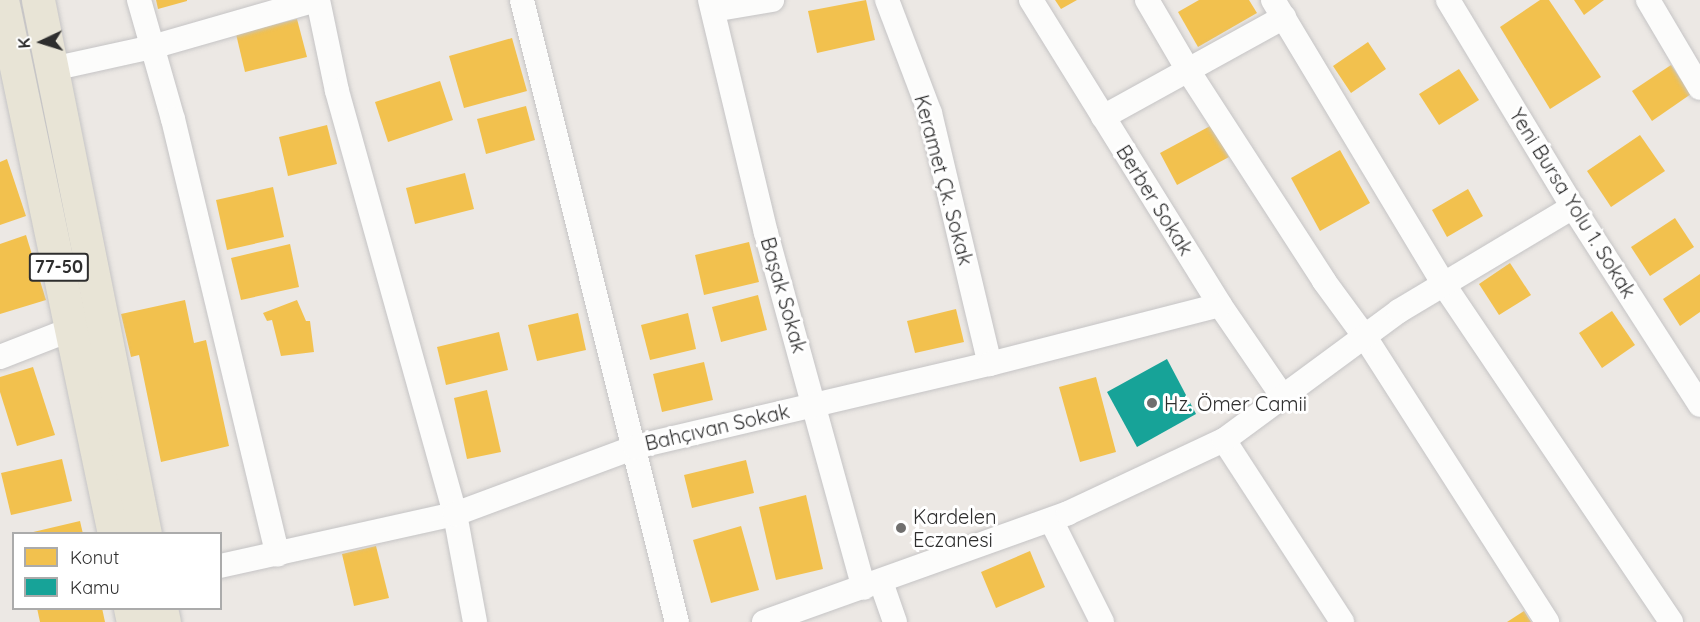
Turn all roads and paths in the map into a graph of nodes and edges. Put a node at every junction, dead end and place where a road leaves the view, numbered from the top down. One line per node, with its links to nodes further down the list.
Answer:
1 (2, 0): 22 (main road, 77-50)
2 (38, 0): 15 (main road, 77-50)
3 (139, 0): 14 (street)
4 (317, 0): 14 (street); 31 (street)
5 (522, 0): 30 (street)
6 (772, 0): 12 (street)
7 (886, 0): 25 (street, Keramet Çk. Sokak)
8 (1031, 0): 18 (street, Berber Sokak)
9 (1147, 0): 16 (street)
10 (1648, 0): 17 (street)
11 (1455, 3): 19 (street, Yeni Bursa Yolu 1. Sokak)
12 (711, 5): 27 (street, Başak Sokak)
13 (1278, 9): 16 (street); 20 (street)
14 (152, 47): 15 (street); 35 (street)
15 (52, 69): 34 (main road, 77-50)
16 (1189, 72): 18 (street); 23 (street)
17 (1700, 88)
18 (1104, 117): 21 (street, Berber Sokak)
19 (1573, 207): 20 (street); 28 (street, Yeni Bursa Yolu 1. Sokak)
20 (1444, 285): 23 (street); 45 (street)
21 (1220, 305): 25 (street, Bahçıvan Sokak); 26 (street, Berber Sokak)
22 (72, 329): 24 (street); 33 (main road, 77-50)
23 (1365, 337): 26 (street); 44 (street)
24 (0, 357)
25 (990, 364): 27 (street, Bahçıvan Sokak)
26 (1283, 397): 29 (street)
27 (815, 404): 30 (street, Bahçıvan Sokak); 37 (street, Başak Sokak)
28 (1700, 405)
29 (1224, 440): 32 (street); 43 (street)
30 (635, 447): 31 (street, Bahçıvan Sokak); 39 (street)
31 (455, 514): 35 (street, Bahçıvan Sokak); 38 (street)
32 (1051, 520): 37 (street); 42 (street)
33 (114, 532)
34 (145, 532)
35 (278, 555): 36 (street, Bahçıvan Sokak)
36 (222, 566)
37 (872, 585): 40 (street); 41 (street, Başak Sokak)
38 (475, 622)
39 (677, 622)
40 (764, 622)
41 (895, 622)
42 (1102, 622)
43 (1342, 622)
44 (1547, 622)
45 (1671, 622)

